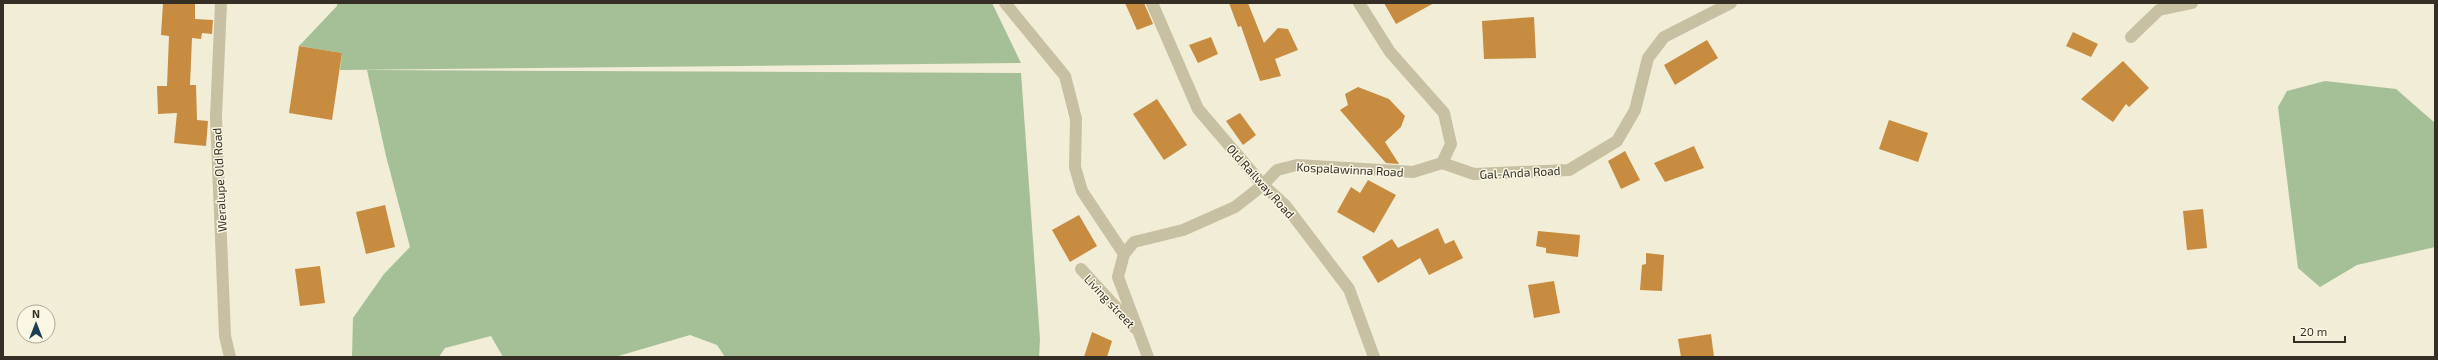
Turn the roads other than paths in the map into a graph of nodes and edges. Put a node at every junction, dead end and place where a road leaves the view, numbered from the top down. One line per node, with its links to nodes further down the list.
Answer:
1 (221, 3): 13 (street, Weralupe Old Road)
2 (1005, 3): 10 (street)
3 (1152, 3): 9 (street, Old Railway Road)
4 (1359, 3): 8 (street)
5 (1731, 3): 8 (street, Gal-Anda Road)
6 (2192, 3): 7 (street)
7 (2131, 37)
8 (1442, 163): 9 (street, Kospalawinna Road)
9 (1263, 185): 10 (street, Kospalawinna Road); 15 (street, Old Railway Road)
10 (1124, 254): 12 (street)
11 (1081, 269): 12 (street, Living street)
12 (1140, 333): 14 (street)
13 (230, 357)
14 (1148, 357)
15 (1374, 357)

